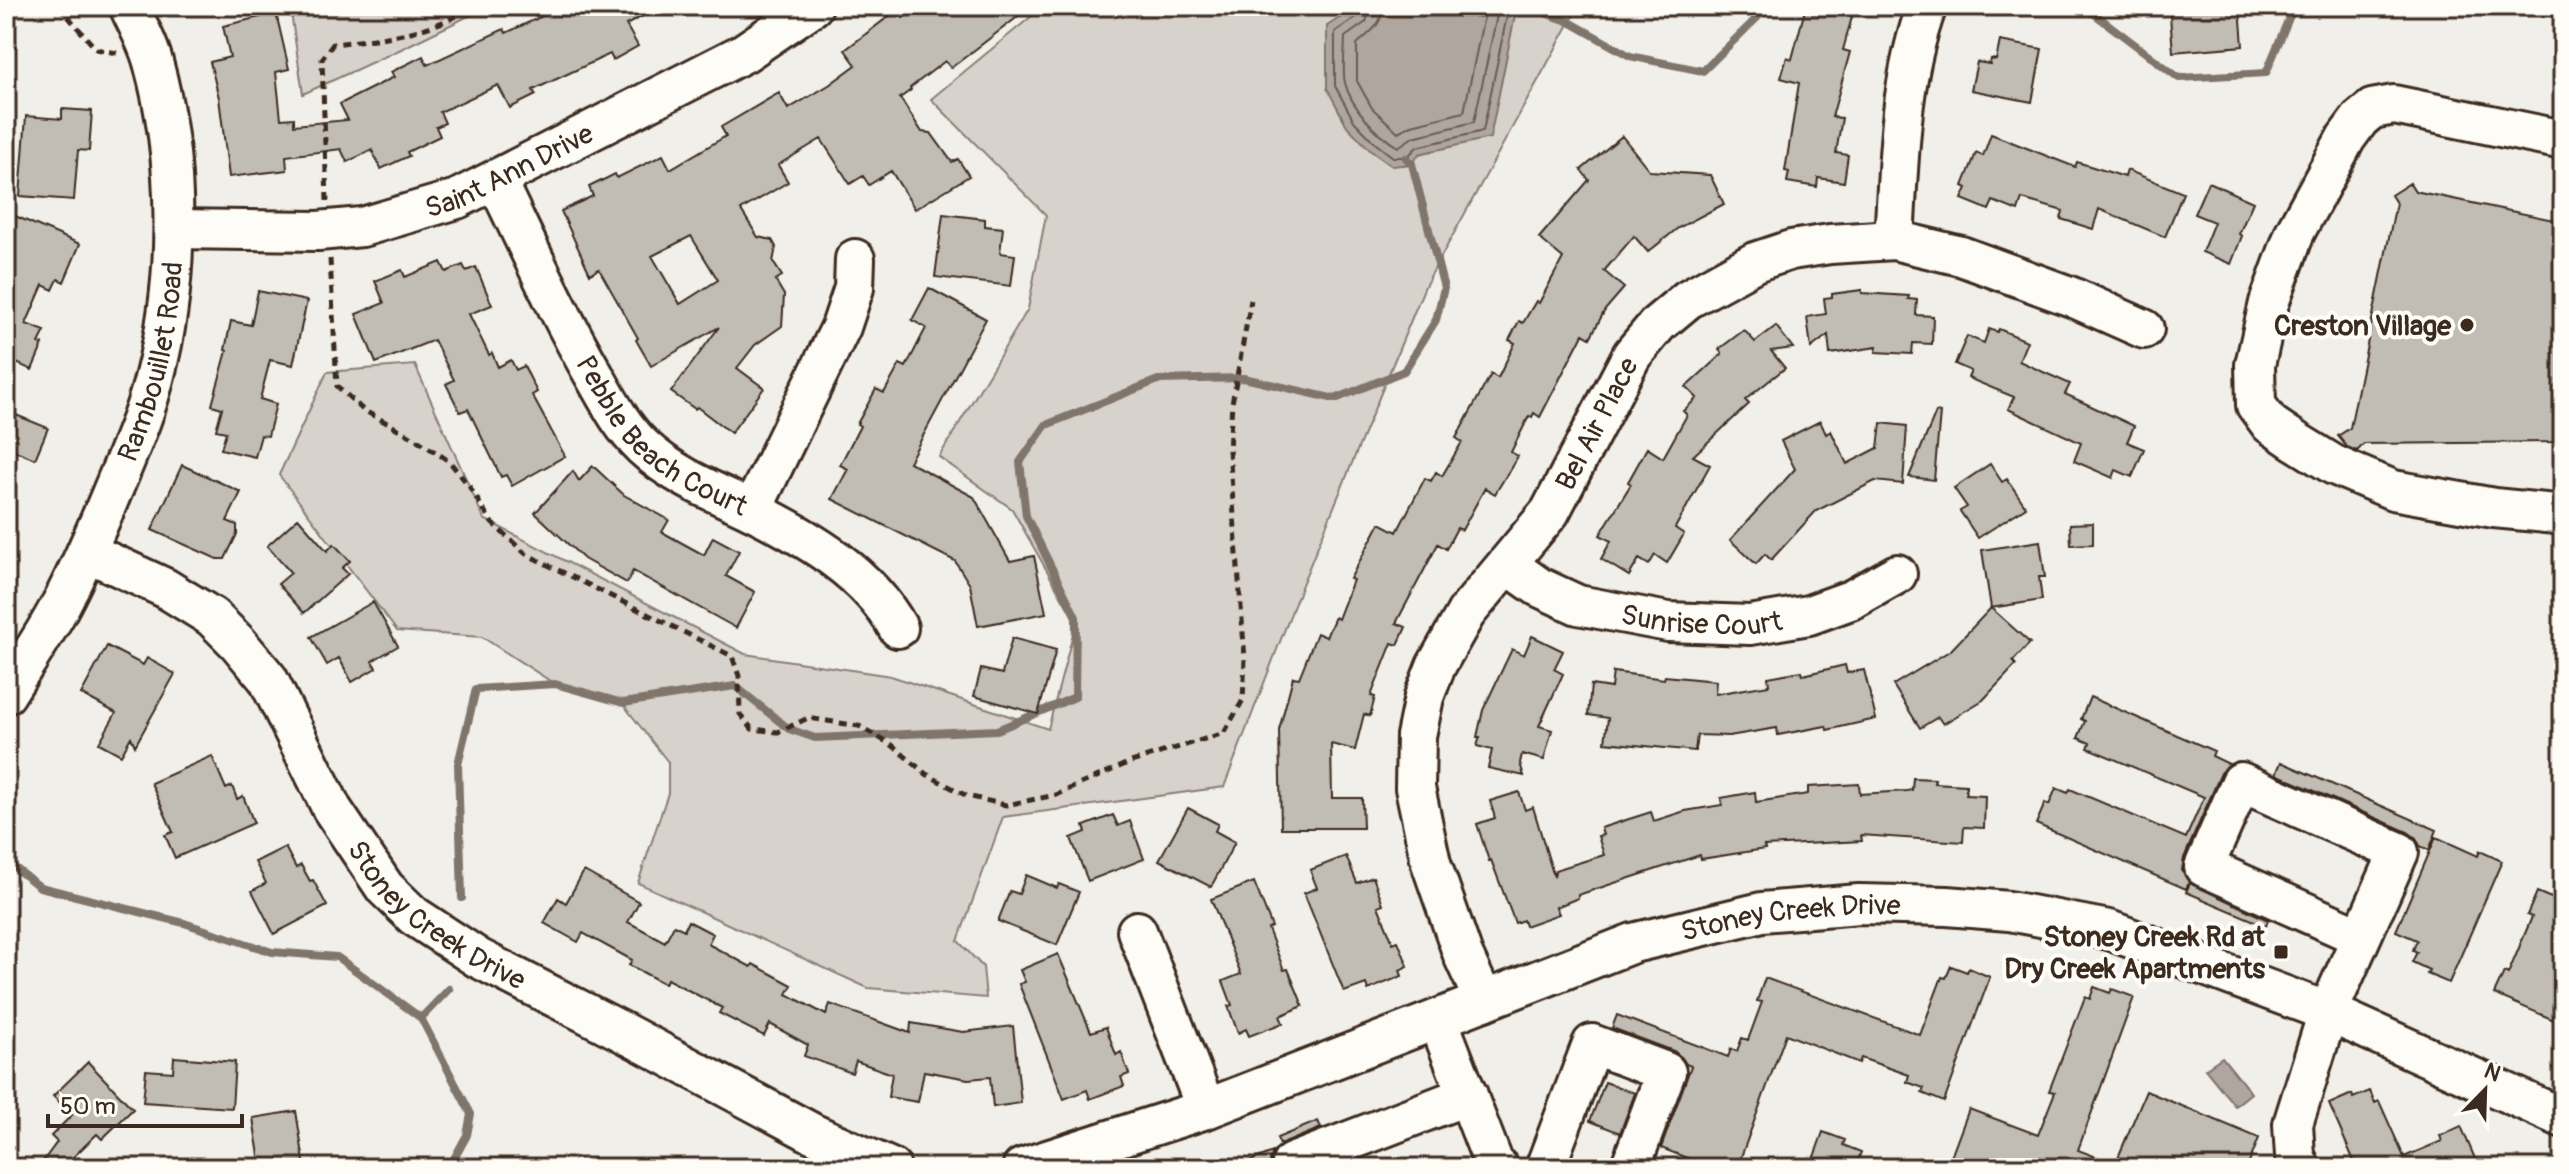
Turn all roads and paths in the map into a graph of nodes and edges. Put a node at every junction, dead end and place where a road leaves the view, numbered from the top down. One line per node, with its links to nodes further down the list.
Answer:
1 (59, 6): 6 (path)
2 (129, 6): 6 (street, Rambouillet Road)
3 (476, 6): 9 (path)
4 (813, 6): 8 (street, Saint Ann Drive)
5 (1927, 6): 11 (street)
6 (153, 60): 10 (street, Rambouillet Road)
7 (2563, 140): 17 (street)
8 (496, 180): 10 (street, Saint Ann Drive); 16 (street, Pebble Beach Court)
9 (327, 209)
10 (174, 229): 18 (street, Rambouillet Road)
11 (1894, 240): 15 (street, Bel Air Place); 19 (street, Bel Air Place)
12 (329, 249): 14 (path)
13 (855, 259): 16 (street)
14 (330, 262)
15 (2144, 329)
16 (752, 510): 21 (street, Pebble Beach Court)
17 (2563, 517)
18 (87, 552): 22 (street, Rambouillet Road); 32 (street, Stoney Creek Drive)
19 (1508, 565): 20 (street, Sunrise Court); 25 (street, Bel Air Place)
20 (1897, 574)
21 (898, 628)
22 (6, 694)
23 (1137, 931): 29 (street)
24 (2361, 937): 24 (street); 26 (street)
25 (1484, 1001): 26 (street, Stoney Creek Drive); 27 (street, Stoney Creek Drive)
26 (2328, 1012): 30 (street, Stoney Creek Drive); 37 (street)
27 (1438, 1020): 28 (street); 29 (street, Stoney Creek Drive)
28 (1468, 1095): 31 (street); 34 (street)
29 (1206, 1109): 33 (street, Stoney Creek Drive)
30 (2563, 1118)
31 (1292, 1163)
32 (891, 1168)
33 (1022, 1168)
34 (1499, 1168)
35 (1545, 1168): 36 (street)
36 (1630, 1168)
37 (2301, 1168)

